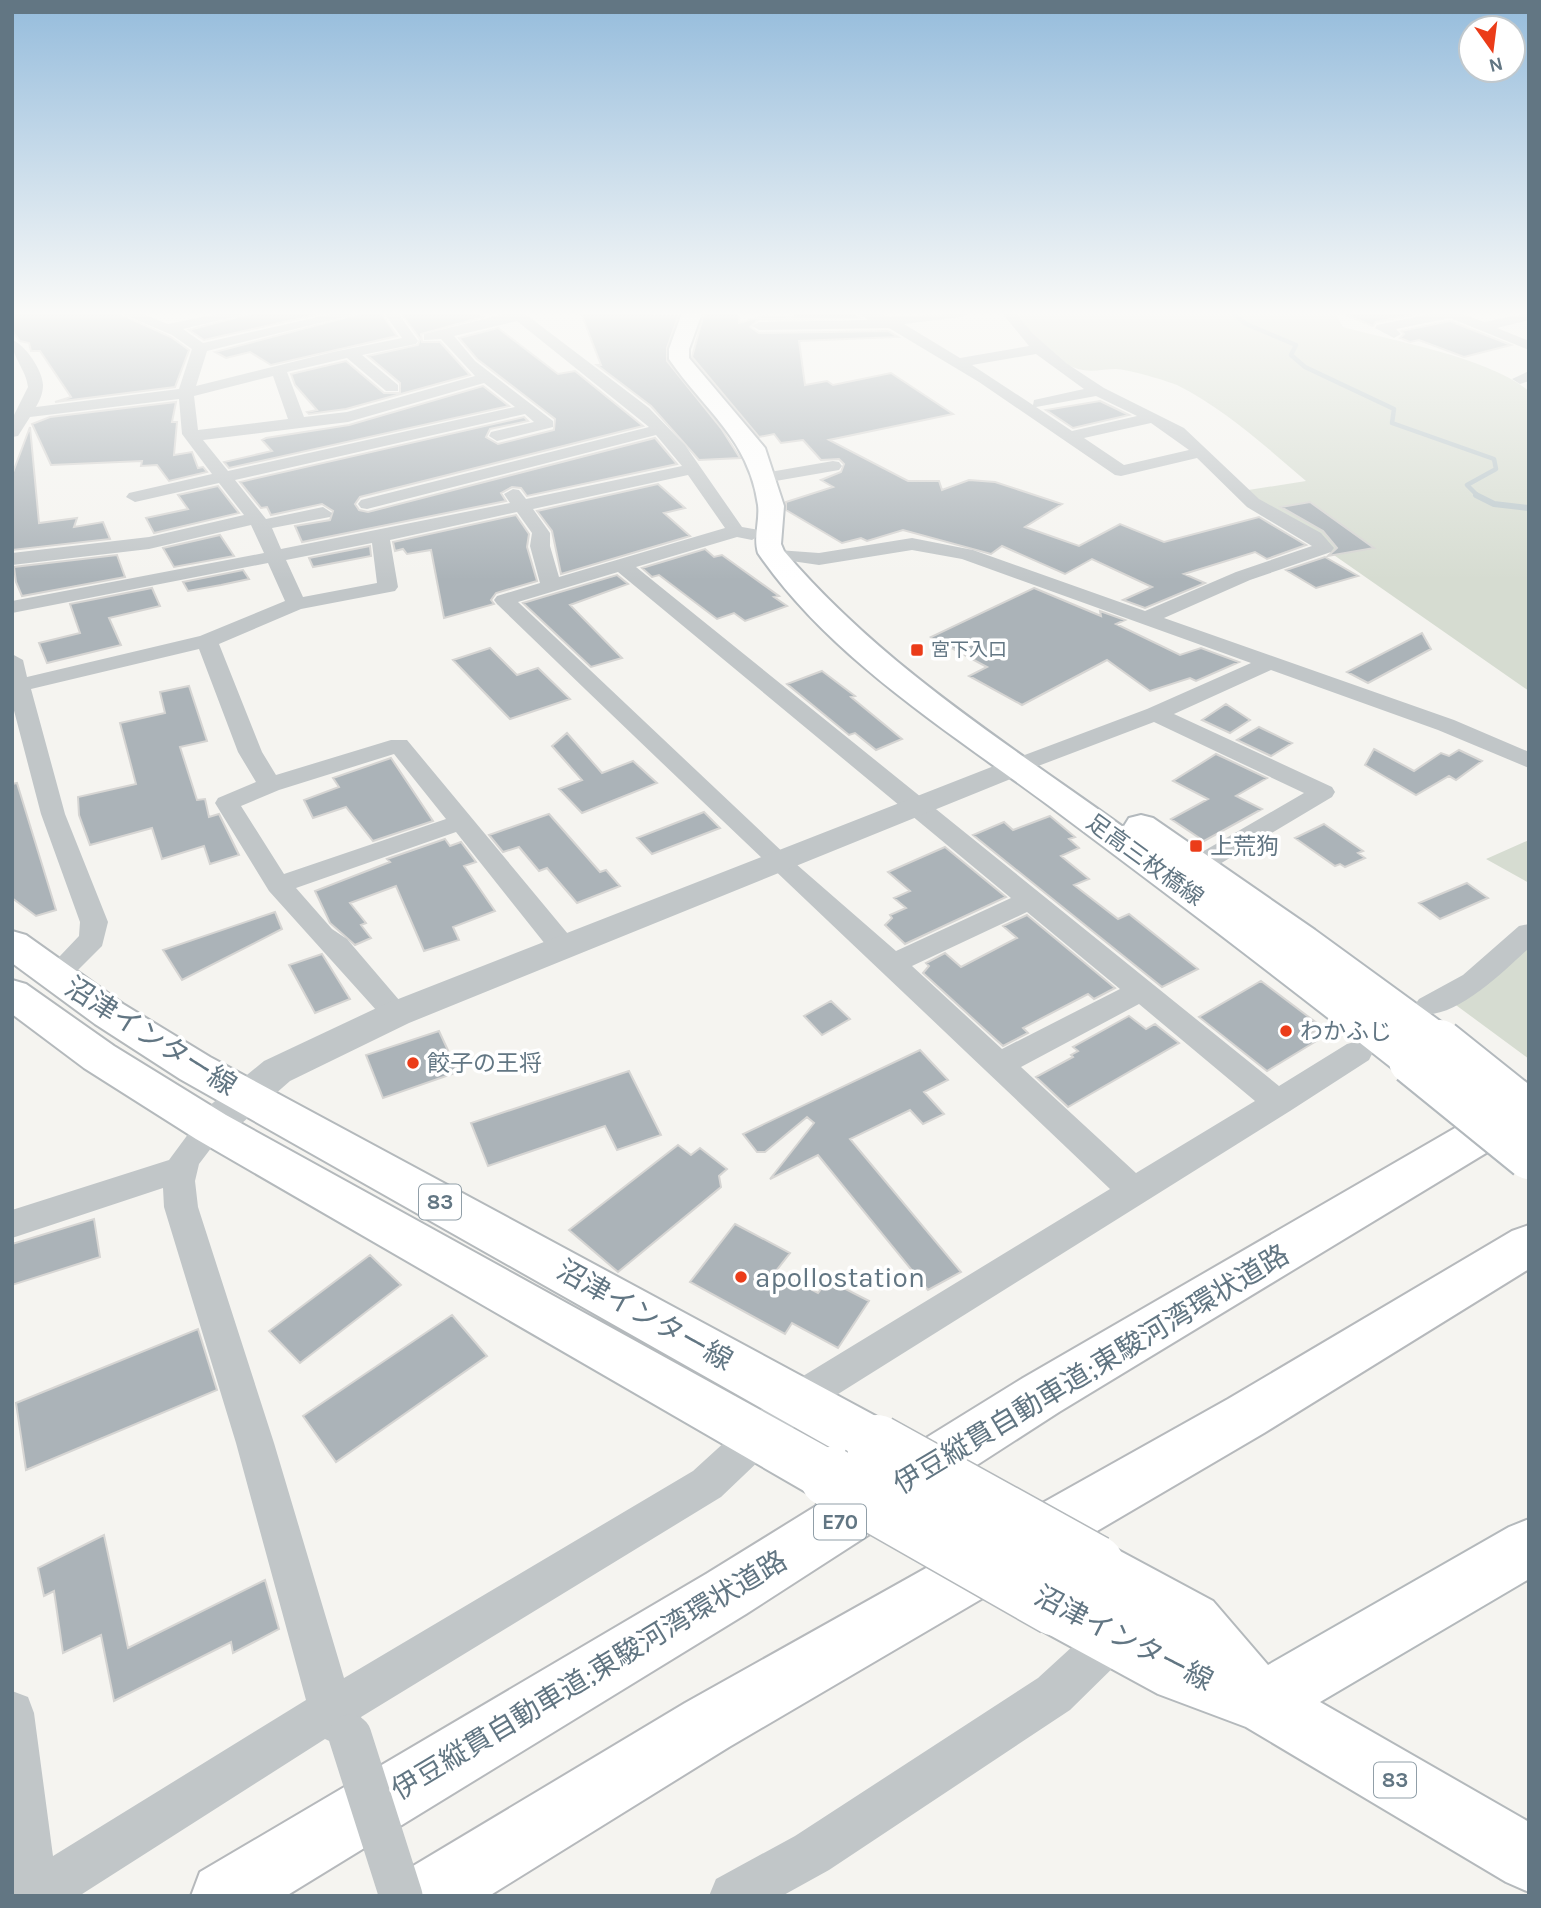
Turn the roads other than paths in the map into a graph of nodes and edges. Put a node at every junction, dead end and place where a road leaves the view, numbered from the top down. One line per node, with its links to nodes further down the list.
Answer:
1 (30, 402): 12 (street)
2 (113, 402): 12 (street)
3 (187, 402): 19 (street)
4 (290, 402): 15 (street)
5 (398, 402): 13 (street)
6 (518, 402): 11 (street)
7 (631, 402): 16 (street)
8 (715, 402): 30 (main road)
9 (1019, 402): 20 (street)
10 (1122, 402): 14 (street)
11 (527, 409): 17 (street); 21 (street)
12 (24, 413): 18 (street)
13 (348, 416): 15 (street); 22 (street)
14 (1154, 417): 20 (street); 24 (street)
15 (298, 425): 19 (street)
16 (660, 429): 27 (street); 28 (street)
17 (439, 431): 22 (street); 23 (street)
18 (12, 432)
19 (192, 436): 29 (street)
20 (1072, 436): 24 (street)
21 (481, 440)
22 (381, 443): 25 (street); 29 (street)
23 (454, 446)
24 (1201, 452): 45 (street)
25 (399, 459)
26 (833, 466): 30 (street)
27 (693, 469): 33 (street); 36 (street)
28 (495, 473): 32 (street); 33 (street)
29 (223, 478): 31 (street); 35 (street)
30 (764, 478): 38 (main road)
31 (135, 497)
32 (367, 504)
33 (522, 506): 37 (street); 42 (street)
34 (323, 513): 35 (street)
35 (258, 521): 39 (street); 40 (street)
36 (736, 531): 38 (street); 41 (street)
37 (380, 536): 39 (street); 43 (street)
38 (770, 545): 45 (street); 52 (main road, 足高三枚橋線)
39 (275, 554): 43 (street); 44 (street)
40 (12, 559)
41 (621, 565): 42 (street); 54 (street)
42 (551, 586): 56 (street)
43 (296, 604): 46 (street)
44 (12, 607)
45 (1144, 619): 48 (street)
46 (207, 641): 49 (street); 53 (street)
47 (12, 660): 49 (street)
48 (1269, 663): 50 (street); 51 (street)
49 (20, 685): 64 (street)
50 (1155, 714): 52 (street); 57 (street)
51 (1529, 761)
52 (1028, 762): 54 (street); 57 (main road, 足高三枚橋線); 68 (main road, 足高三枚橋線)
53 (270, 785): 55 (street); 58 (street)
54 (918, 806): 56 (street); 59 (street)
55 (461, 822): 58 (street); 62 (street)
56 (779, 863): 62 (street); 63 (street)
57 (1199, 865): 68 (main road, 足高三枚橋線)
58 (278, 885): 67 (street)
59 (1031, 899): 63 (street); 65 (street)
60 (1529, 933): 68 (street)
61 (12, 944): 64 (main road, 沼津インター線 / 83)
62 (563, 947): 67 (street)
63 (892, 964): 70 (street)
64 (55, 976): 71 (main road, 沼津インター線 / 83)
65 (1142, 990): 70 (street); 72 (street)
66 (12, 994): 75 (main road, 沼津インター線 / 83)
67 (396, 1014): 71 (street)
68 (1427, 1037): 74 (main road, 足高三枚橋線, bridge); 76 (main road, 足高三枚橋線, bridge)
69 (1358, 1052): 72 (street)
70 (998, 1065): 78 (street)
71 (246, 1096): 75 (street); 81 (main road, 沼津インター線 / 83)
72 (1279, 1103): 78 (street)
73 (1529, 1106): 91 (main road, 伊豆縦貫自動車道;東駿河湾環状道路 / E70)
74 (1529, 1114)
75 (211, 1127): 77 (street); 82 (main road, 沼津インター線 / 83)
76 (1529, 1156)
77 (180, 1169): 79 (street); 88 (street)
78 (1135, 1192): 81 (street)
79 (12, 1224)
80 (1529, 1245): 93 (main road)
81 (798, 1399): 82 (street); 84 (main road, 沼津インター線 / 83, bridge)
82 (758, 1436): 84 (main road, 沼津インター線 / 83, bridge); 88 (street)
83 (1529, 1547): 86 (main road)
84 (1075, 1585): 85 (main road, 沼津インター線 / 83); 86 (main road, 沼津インター線 / 83)
85 (1112, 1639): 86 (main road, 沼津インター線 / 83); 94 (street)
86 (1262, 1702): 89 (main road, 沼津インター線 / 83)
87 (12, 1713): 90 (street)
88 (340, 1723): 90 (street); 92 (street, bridge)
89 (1529, 1859)
90 (34, 1896)
91 (224, 1896)
92 (401, 1896)
93 (427, 1896)
94 (733, 1896)

